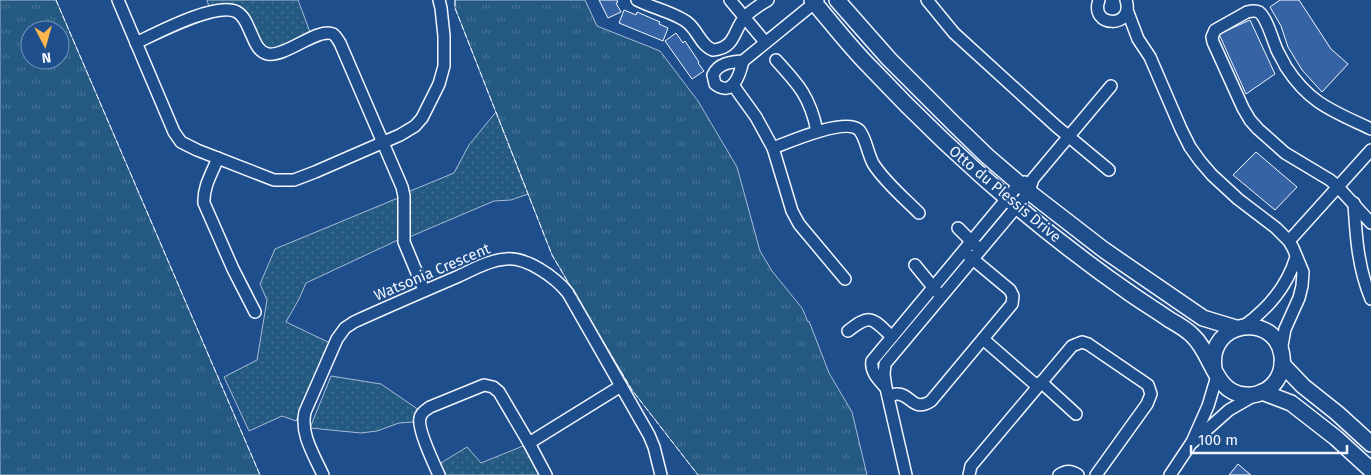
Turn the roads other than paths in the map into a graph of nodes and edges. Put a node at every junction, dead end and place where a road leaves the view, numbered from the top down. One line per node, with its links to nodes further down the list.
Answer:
1 (118, 0): 16 (street)
2 (439, 0): 24 (street)
3 (636, 0): 14 (street)
4 (730, 0): 11 (street)
5 (768, 0): 11 (street)
6 (837, 0): 29 (main road, Otto du Plessis Drive)
7 (927, 0): 23 (street)
8 (1098, 0): 12 (street)
9 (815, 1): 15 (street); 31 (main road, Otto du Plessis Drive)
10 (1126, 5): 12 (street); 13 (street)
11 (744, 17): 14 (street); 15 (street)
12 (1114, 22): 13 (street)
13 (1138, 39): 37 (street)
14 (731, 41): 17 (street)
15 (765, 42): 17 (street)
16 (136, 43): 24 (street); 27 (street)
17 (744, 59): 19 (street); 19 (street)
18 (776, 60): 22 (street)
19 (733, 85): 25 (street)
20 (1111, 86): 23 (street)
21 (1371, 129): 30 (street)
22 (817, 131): 25 (street); 33 (street)
23 (1069, 136): 28 (street); 29 (street)
24 (383, 142): 27 (street); 44 (street)
25 (773, 148): 42 (street)
26 (1371, 150): 30 (street)
27 (218, 158): 47 (street)
28 (1109, 170)
29 (1027, 185): 31 (street); 48 (main road, Otto du Plessis Drive)
30 (1338, 187): 32 (street); 37 (street)
31 (1012, 203): 36 (street); 39 (street); 53 (main road, Otto du Plessis Drive)
32 (1354, 203): 34 (street); 46 (street)
33 (920, 213)
34 (1371, 223)
35 (958, 228): 36 (street)
36 (971, 241): 38 (street); 39 (street)
37 (1289, 241): 40 (street)
38 (962, 251): 39 (street); 43 (street)
39 (977, 255): 45 (street); 51 (street)
40 (1296, 257): 48 (street); 52 (street)
41 (915, 265): 43 (street)
42 (845, 279)
43 (932, 287): 45 (street); 50 (street)
44 (424, 290): 55 (street, Watsonia Crescent); 63 (street, Watsonia Crescent)
45 (942, 296): 56 (street)
46 (1371, 299)
47 (254, 312)
48 (1240, 327): 52 (main road, Otto du Plessis Drive); 53 (main road)
49 (848, 331): 50 (street)
50 (892, 337): 56 (street)
51 (983, 339): 54 (street); 56 (street)
52 (1282, 357): 57 (main road); 61 (main road, Otto du Plessis Drive)
53 (1215, 372): 57 (main road, Otto du Plessis Drive); 59 (street)
54 (1039, 384): 58 (street); 68 (street); 71 (street)
55 (621, 386): 60 (street); 66 (street, Watsonia Crescent)
56 (887, 392): 67 (street)
57 (1259, 393): 59 (street); 62 (main road, Otto du Plessis Drive)
58 (1076, 414)
59 (1192, 442): 72 (street)
60 (528, 443): 64 (street); 65 (street)
61 (1371, 444)
62 (1371, 470)
63 (323, 475)
64 (439, 475)
65 (546, 475)
66 (661, 475)
67 (906, 475)
68 (969, 475)
69 (1059, 475): 70 (street)
70 (1078, 475)
71 (1096, 475)
72 (1170, 475)

